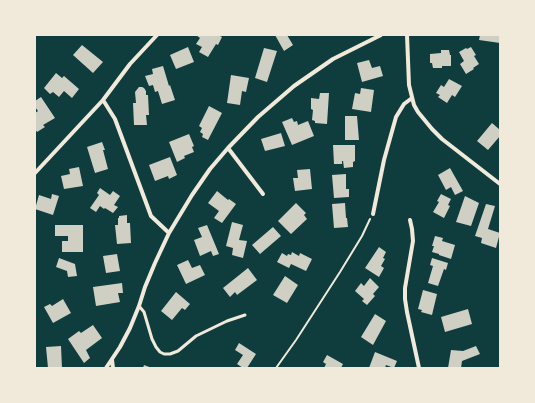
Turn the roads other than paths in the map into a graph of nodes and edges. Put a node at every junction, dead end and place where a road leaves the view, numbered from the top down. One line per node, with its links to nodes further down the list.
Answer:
1 (157, 35): 5 (street)
2 (381, 35): 6 (street)
3 (407, 35): 4 (street)
4 (412, 98): 8 (street); 10 (street)
5 (103, 100): 7 (street); 12 (street)
6 (228, 148): 9 (street); 12 (street)
7 (35, 173)
8 (500, 184)
9 (263, 194)
10 (373, 214)
11 (410, 220): 18 (street)
12 (169, 233): 13 (street)
13 (139, 306): 14 (lane); 15 (street)
14 (245, 315)
15 (112, 360): 16 (street); 17 (street)
16 (106, 368)
17 (113, 368)
18 (419, 368)

